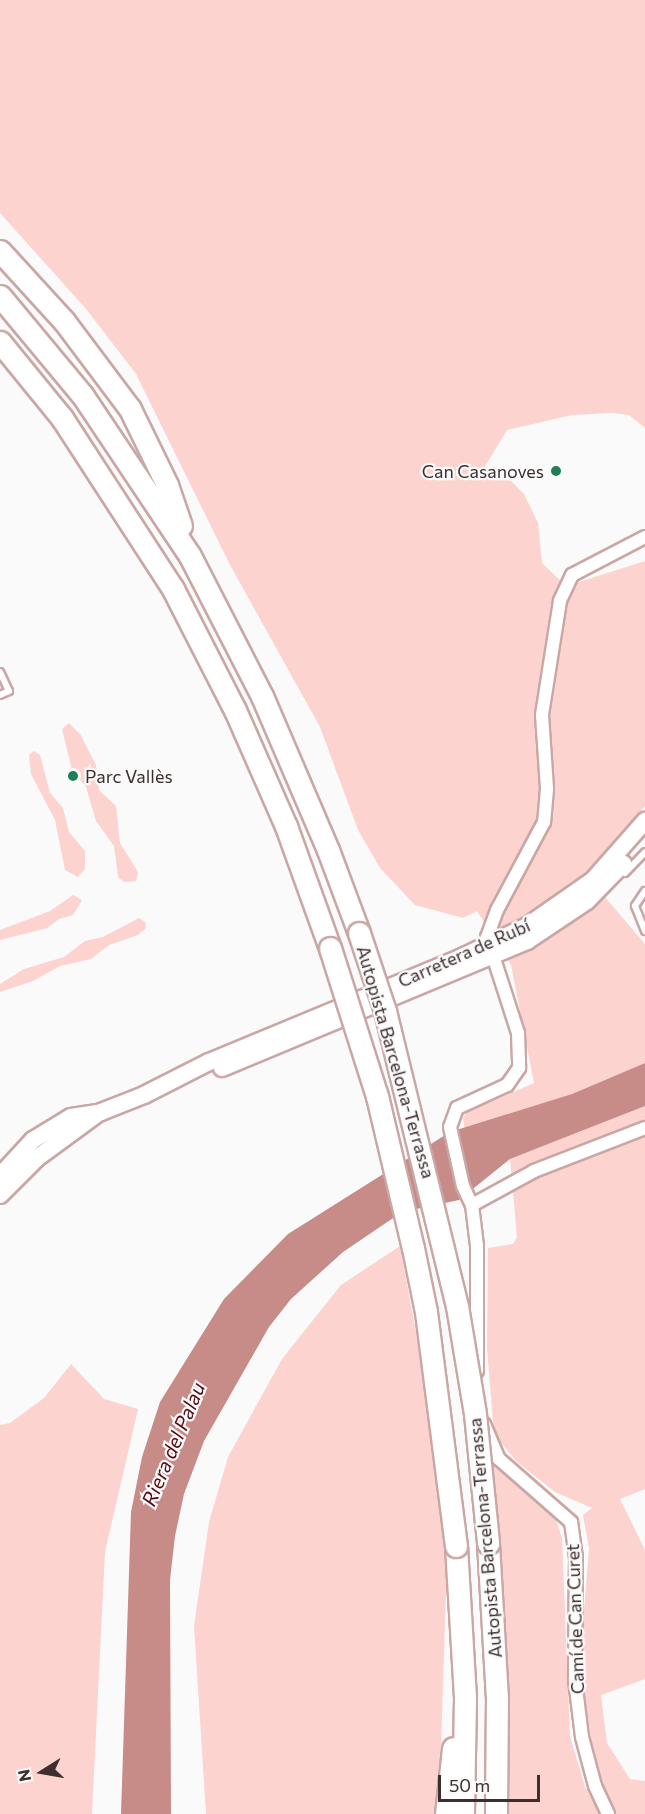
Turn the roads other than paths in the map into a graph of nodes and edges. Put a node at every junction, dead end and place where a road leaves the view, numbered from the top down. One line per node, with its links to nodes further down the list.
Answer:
1 (0, 238): 4 (highway)
2 (0, 251): 4 (highway)
3 (0, 296): 7 (highway, Autopista Barcelona-Terrassa)
4 (64, 321): 7 (highway)
5 (0, 342): 25 (highway, Autopista Barcelona-Terrassa, bridge)
6 (645, 537): 16 (street)
7 (190, 556): 28 (highway, Autopista Barcelona-Terrassa, bridge)
8 (0, 672): 9 (lane)
9 (0, 695)
10 (645, 821): 16 (main road, Carretera de Rubí)
11 (645, 839): 14 (main road, Carretera de Rubí)
12 (645, 852): 14 (lane)
13 (645, 891): 15 (lane)
14 (587, 901): 16 (main road, Carretera de Rubí)
15 (645, 931)
16 (491, 951): 17 (main road, Carretera de Rubí); 17 (main road, Carretera de Rubí); 24 (street, Camí de Can Curet)
17 (190, 1075): 18 (main road, Carretera de Rubí)
18 (100, 1112): 20 (main road, Carretera de Rubí); 23 (main road, Carretera de Rubí)
19 (645, 1128): 24 (street)
20 (16, 1154): 21 (main road); 22 (main road, Carretera de Rubí)
21 (0, 1164)
22 (0, 1176)
23 (0, 1195)
24 (472, 1205): 29 (street, Camí de Can Curet)
25 (461, 1610): 26 (highway); 27 (highway, Autopista Barcelona-Terrassa)
26 (446, 1814)
27 (464, 1814)
28 (496, 1814)
29 (608, 1814)

